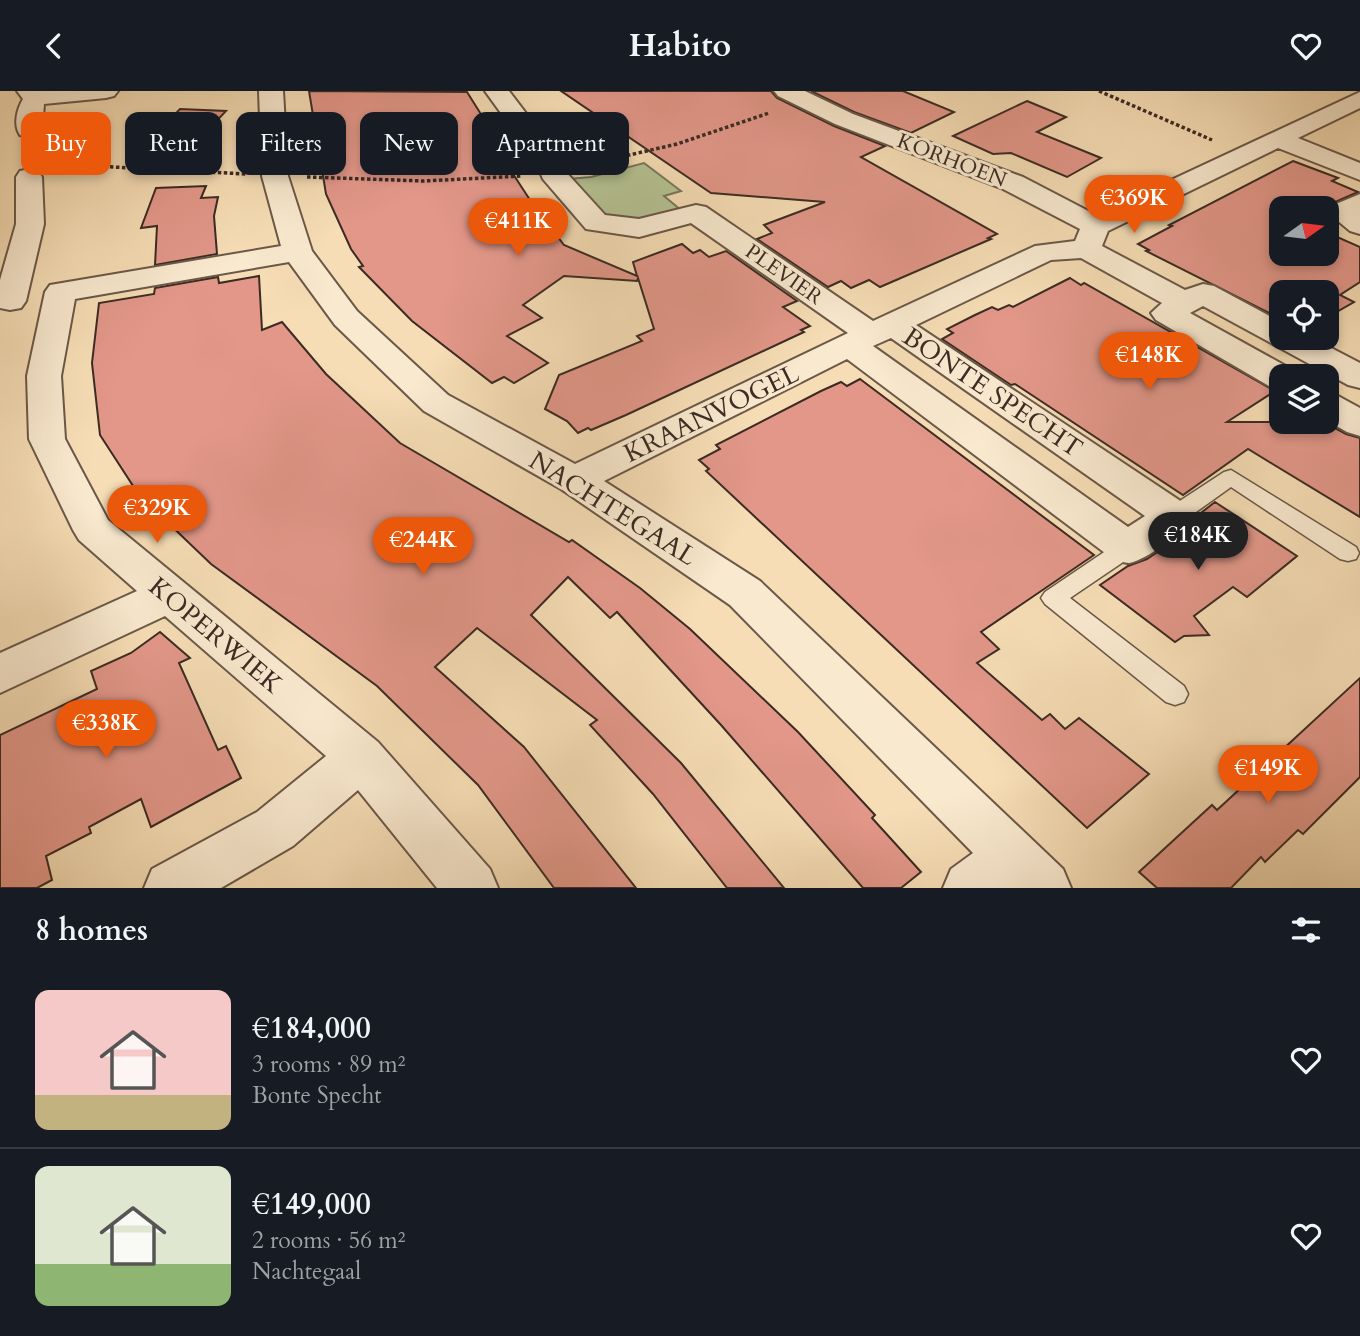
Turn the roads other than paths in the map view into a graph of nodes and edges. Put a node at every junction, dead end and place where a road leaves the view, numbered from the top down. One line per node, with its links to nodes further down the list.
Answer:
1 (106, 91): 4 (street)
2 (271, 91): 13 (street, NACHTEGAAL)
3 (497, 91): 18 (street, PLEVIER)
4 (32, 95)
5 (795, 96): 12 (street, KORHOEN)
6 (1342, 105): 7 (street, KRAANVOGEL)
7 (1265, 143): 8 (street); 12 (street, KRAANVOGEL)
8 (1360, 172)
9 (29, 177): 15 (street)
10 (1360, 202): 11 (street)
11 (1360, 225)
12 (1091, 238): 16 (street, KORHOEN); 18 (street, KRAANVOGEL)
13 (297, 252): 14 (street); 24 (street, NACHTEGAAL)
14 (61, 292): 15 (street); 28 (street, KOPERWIEK)
15 (5, 301)
16 (1184, 302): 17 (street); 20 (street)
17 (1269, 329)
18 (871, 335): 24 (street, KRAANVOGEL); 25 (street, BONTE SPECHT); 26 (street, BONTE SPECHT)
19 (1309, 350): 21 (street)
20 (1269, 371)
21 (1360, 377)
22 (1339, 412): 23 (street)
23 (1360, 424)
24 (574, 480): 32 (street, NACHTEGAAL)
25 (1174, 516): 26 (street); 27 (lane)
26 (1127, 548): 30 (lane)
27 (1348, 553)
28 (169, 595): 29 (street); 31 (street, KOPERWIEK)
29 (0, 674)
30 (1175, 694)
31 (360, 757): 33 (street); 34 (street, KOPERWIEK)
32 (1028, 871): 35 (street)
33 (171, 888)
34 (471, 888)
35 (970, 888)

